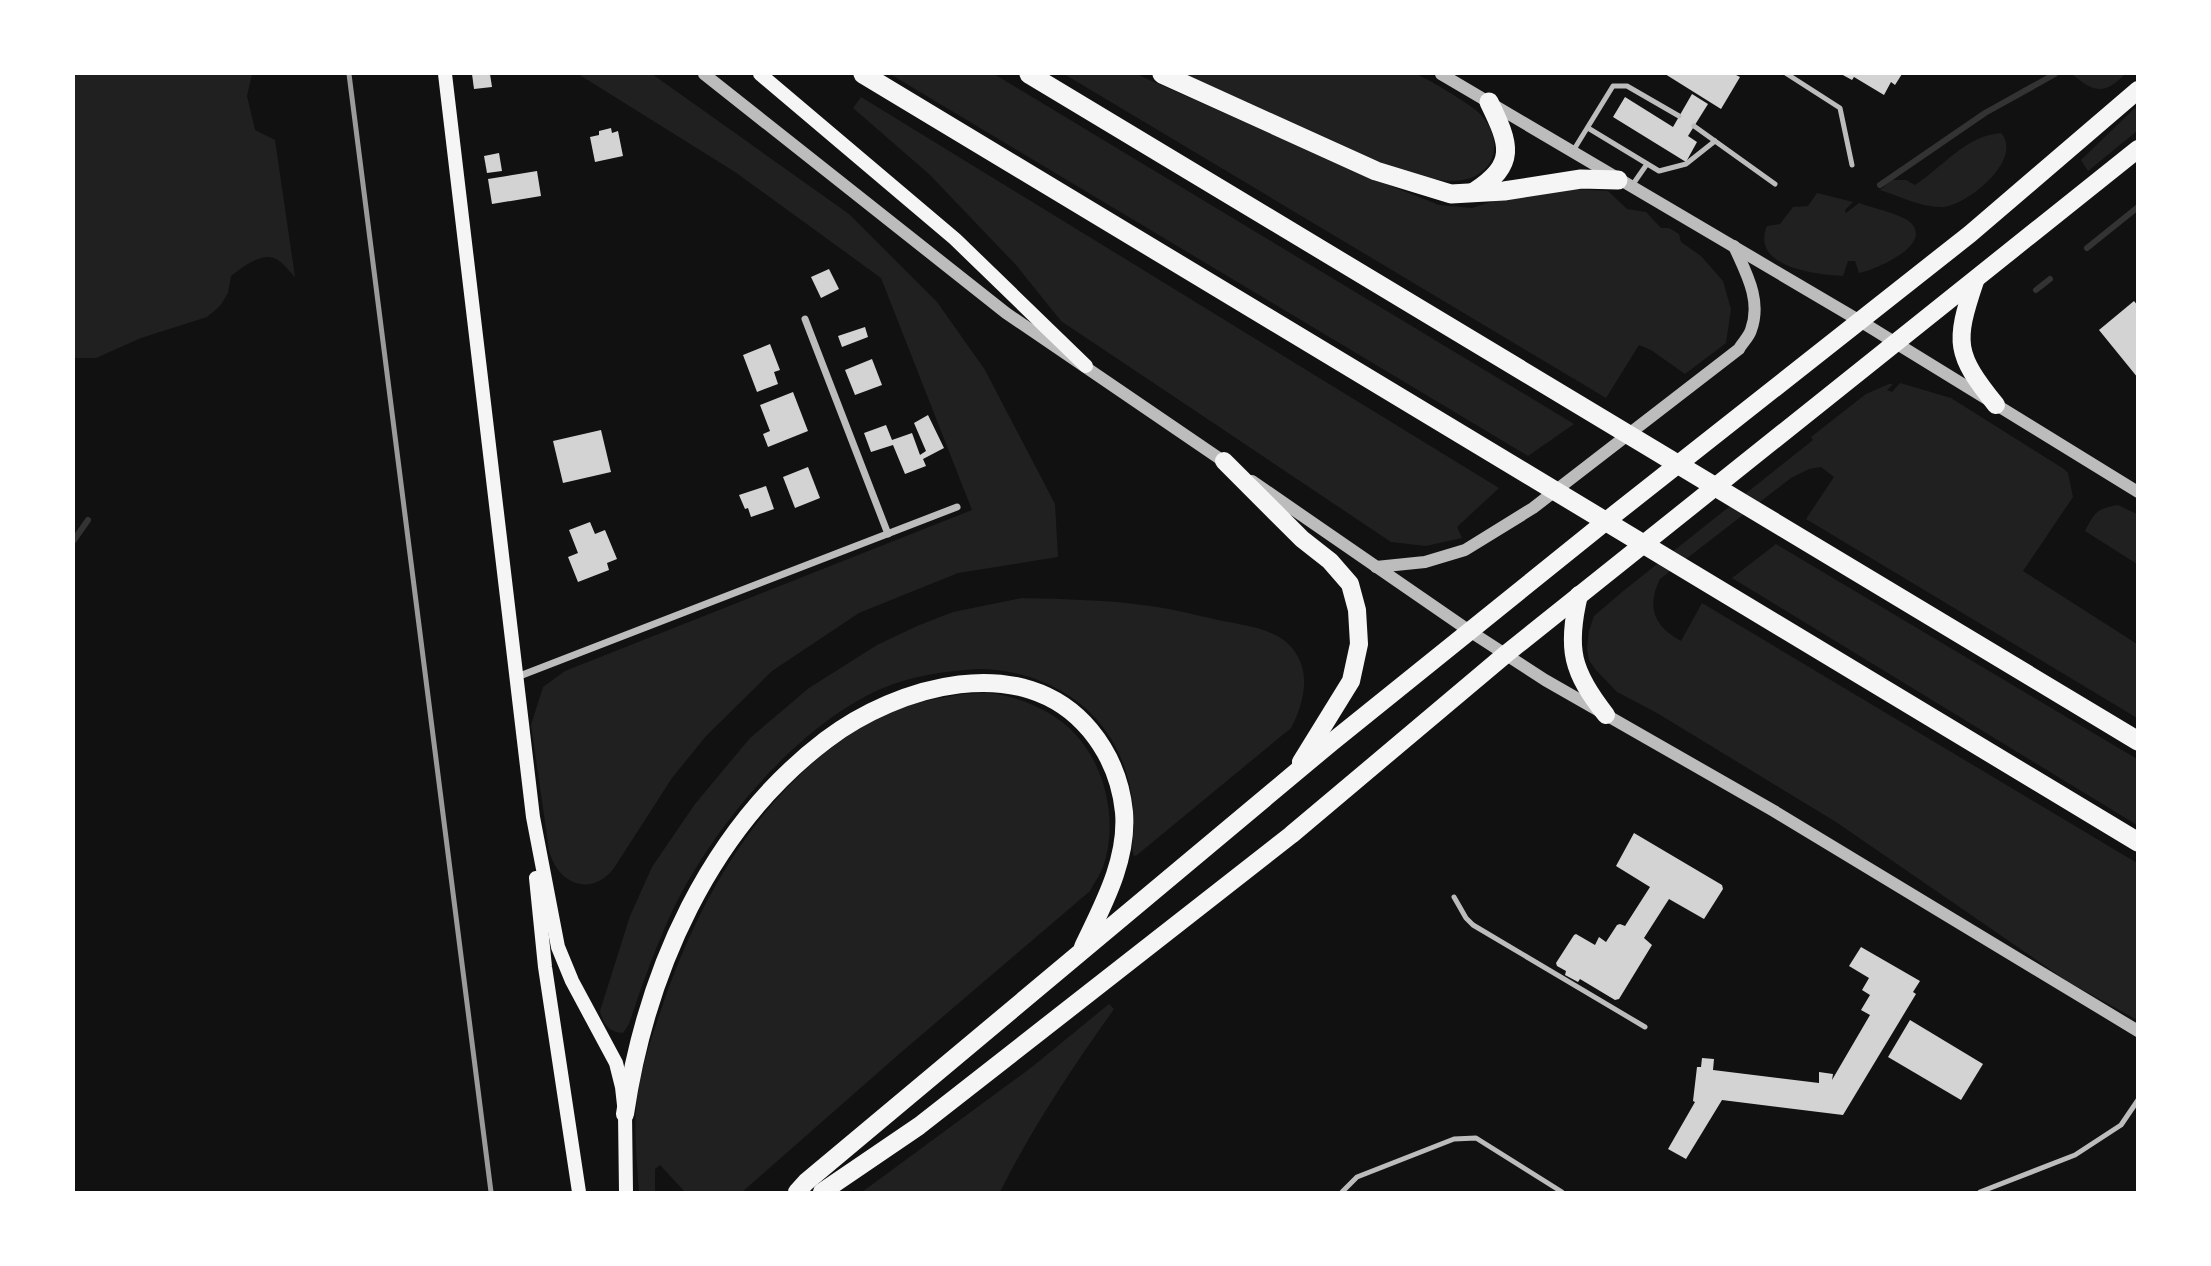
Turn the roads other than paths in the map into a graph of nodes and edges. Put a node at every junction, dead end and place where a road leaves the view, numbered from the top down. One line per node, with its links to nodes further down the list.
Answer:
1 (445, 74): 37 (main road)
2 (704, 74): 27 (street)
3 (760, 74): 27 (main road)
4 (863, 74): 42 (highway)
5 (1029, 74): 39 (highway)
6 (1162, 74): 21 (highway)
7 (1441, 74): 10 (street)
8 (1787, 74): 18 (lane)
9 (2137, 90): 25 (main road)
10 (1489, 102): 16 (street); 21 (highway)
11 (1679, 116): 13 (lane)
12 (1695, 126): 14 (lane)
13 (1588, 128): 16 (lane); 17 (lane)
14 (1715, 141): 17 (lane); 20 (lane)
15 (2137, 149): 23 (main road)
16 (1573, 152): 19 (street)
17 (1647, 164): 19 (lane)
18 (1852, 165)
19 (1625, 183): 21 (highway); 22 (street)
20 (1775, 184)
21 (1471, 194)
22 (1734, 246): 25 (street); 33 (street)
23 (1975, 281): 26 (main road); 28 (main road)
24 (805, 319): 32 (street)
25 (1860, 321): 26 (street); 35 (main road)
26 (1895, 343): 28 (street); 34 (main road)
27 (1086, 366): 29 (street)
28 (1996, 405): 30 (street)
29 (1223, 461): 33 (street); 40 (main road)
30 (2137, 492)
31 (957, 507): 32 (street)
32 (888, 534): 37 (street)
33 (1376, 567): 35 (street)
34 (1579, 595): 36 (main road); 38 (main road)
35 (1471, 632): 36 (street); 40 (main road)
36 (1506, 654): 38 (street); 52 (main road)
37 (516, 677): 41 (main road)
38 (1606, 715): 46 (street)
39 (2137, 741)
40 (1295, 774): 44 (main road)
41 (533, 817): 48 (main road); 49 (main road)
42 (2137, 842)
43 (1454, 897): 45 (lane)
44 (1080, 952): 48 (main road); 51 (main road)
45 (1645, 1027)
46 (2137, 1031)
47 (2137, 1100): 55 (lane)
48 (625, 1114): 50 (main road)
49 (579, 1192)
50 (626, 1192)
51 (797, 1192)
52 (822, 1192)
53 (1342, 1192): 54 (lane)
54 (1562, 1192)
55 (1980, 1192)

